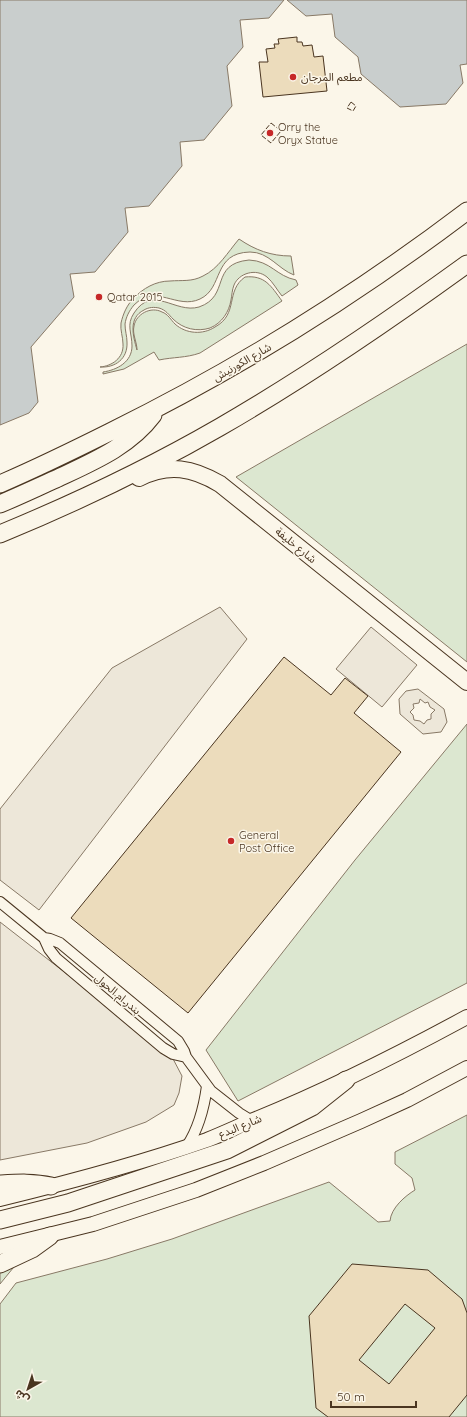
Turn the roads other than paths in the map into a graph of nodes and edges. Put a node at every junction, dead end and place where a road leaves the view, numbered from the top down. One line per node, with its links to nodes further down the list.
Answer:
1 (467, 211): 3 (highway, شارع الكورنيش)
2 (467, 264): 5 (highway)
3 (156, 410): 4 (highway, شارع الكورنيش); 6 (highway)
4 (0, 484)
5 (106, 487): 7 (highway); 8 (main road, شارع خليفة)
6 (0, 504)
7 (0, 534)
8 (467, 682)
9 (0, 902): 10 (street, بندر ام الحول)
10 (44, 938): 12 (street, بندر ام الحول); 12 (street, بندر ام الحول)
11 (467, 1017): 14 (main road, شارع البدع)
12 (186, 1057): 15 (street, بندر ام الحول)
13 (467, 1068): 22 (main road)
14 (346, 1080): 16 (main road, شارع البدع); 21 (highway)
15 (207, 1086): 16 (street, بندر ام الحول); 17 (street)
16 (252, 1121): 17 (main road, شارع البدع)
17 (187, 1146): 19 (main road, شارع البدع)
18 (0, 1184): 19 (highway)
19 (51, 1186): 20 (main road, شارع البدع)
20 (0, 1199)
21 (0, 1220)
22 (50, 1236): 23 (main road); 24 (highway)
23 (0, 1247)
24 (0, 1264)

